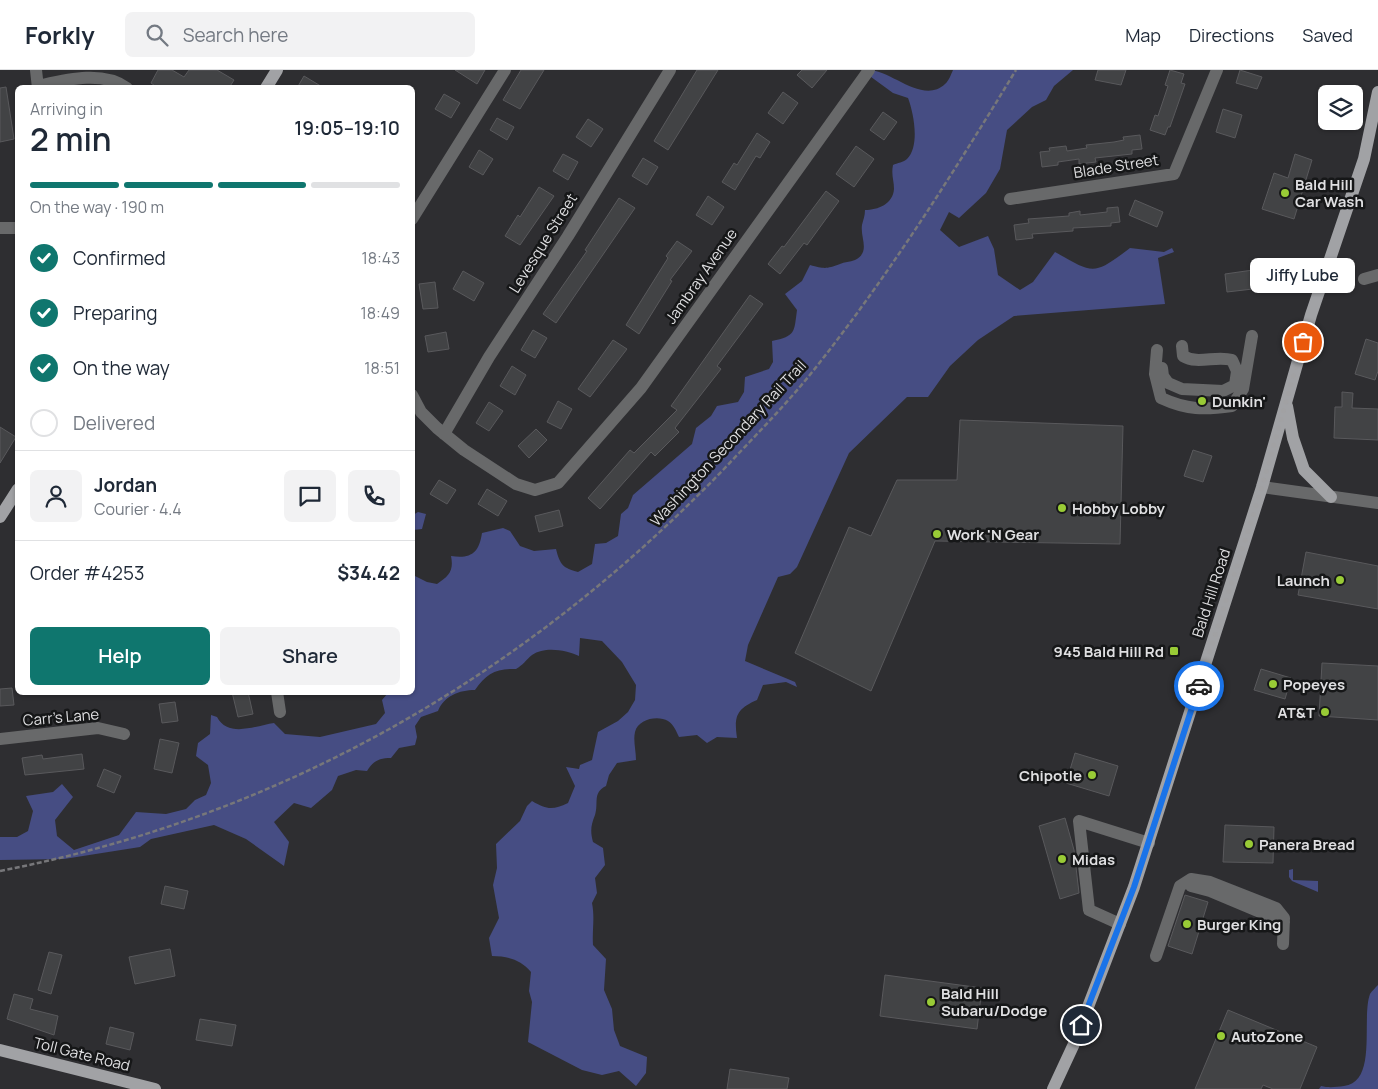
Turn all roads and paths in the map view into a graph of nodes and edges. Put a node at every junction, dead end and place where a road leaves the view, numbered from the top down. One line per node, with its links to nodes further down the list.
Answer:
1 (36, 70): 8 (street)
2 (277, 70): 11 (main road)
3 (505, 70): 16 (street)
4 (670, 70): 27 (street, Levesque Street)
5 (869, 70): 27 (street, Jambray Avenue)
6 (1016, 70): 38 (path, Washington Secondary Rail Trail)
7 (1218, 70): 15 (street, Blade Street)
8 (38, 85)
9 (45, 85): 10 (street)
10 (122, 85)
11 (268, 85)
12 (1378, 92): 14 (main road, Bald Hill Road)
13 (1378, 134): 14 (main road, Bald Hill Road)
14 (1364, 159): 26 (main road, Bald Hill Road)
15 (1010, 199)
16 (415, 214)
17 (0, 228): 18 (street)
18 (15, 228)
19 (1378, 275): 20 (street)
20 (1364, 279)
21 (1252, 336): 23 (street)
22 (1182, 346): 24 (street)
23 (1157, 350)
24 (1162, 368)
25 (415, 401): 27 (street)
26 (1286, 401): 28 (main road, Bald Hill Road); 30 (main road)
27 (444, 434)
28 (1262, 487): 30 (street); 37 (main road, Bald Hill Road)
29 (15, 494): 32 (main road)
30 (1331, 497): 31 (street)
31 (1378, 503)
32 (0, 517)
33 (277, 695): 34 (street)
34 (280, 712)
35 (124, 734): 36 (street, Carr's Lane)
36 (0, 739)
37 (1148, 843): 39 (main road, Bald Hill Road); 39 (street)
38 (0, 871)
39 (1120, 924): 44 (main road, Bald Hill Road)
40 (1283, 944): 41 (street)
41 (1156, 956)
42 (0, 1050): 43 (main road, Toll Gate Road)
43 (155, 1089)
44 (1054, 1089)

